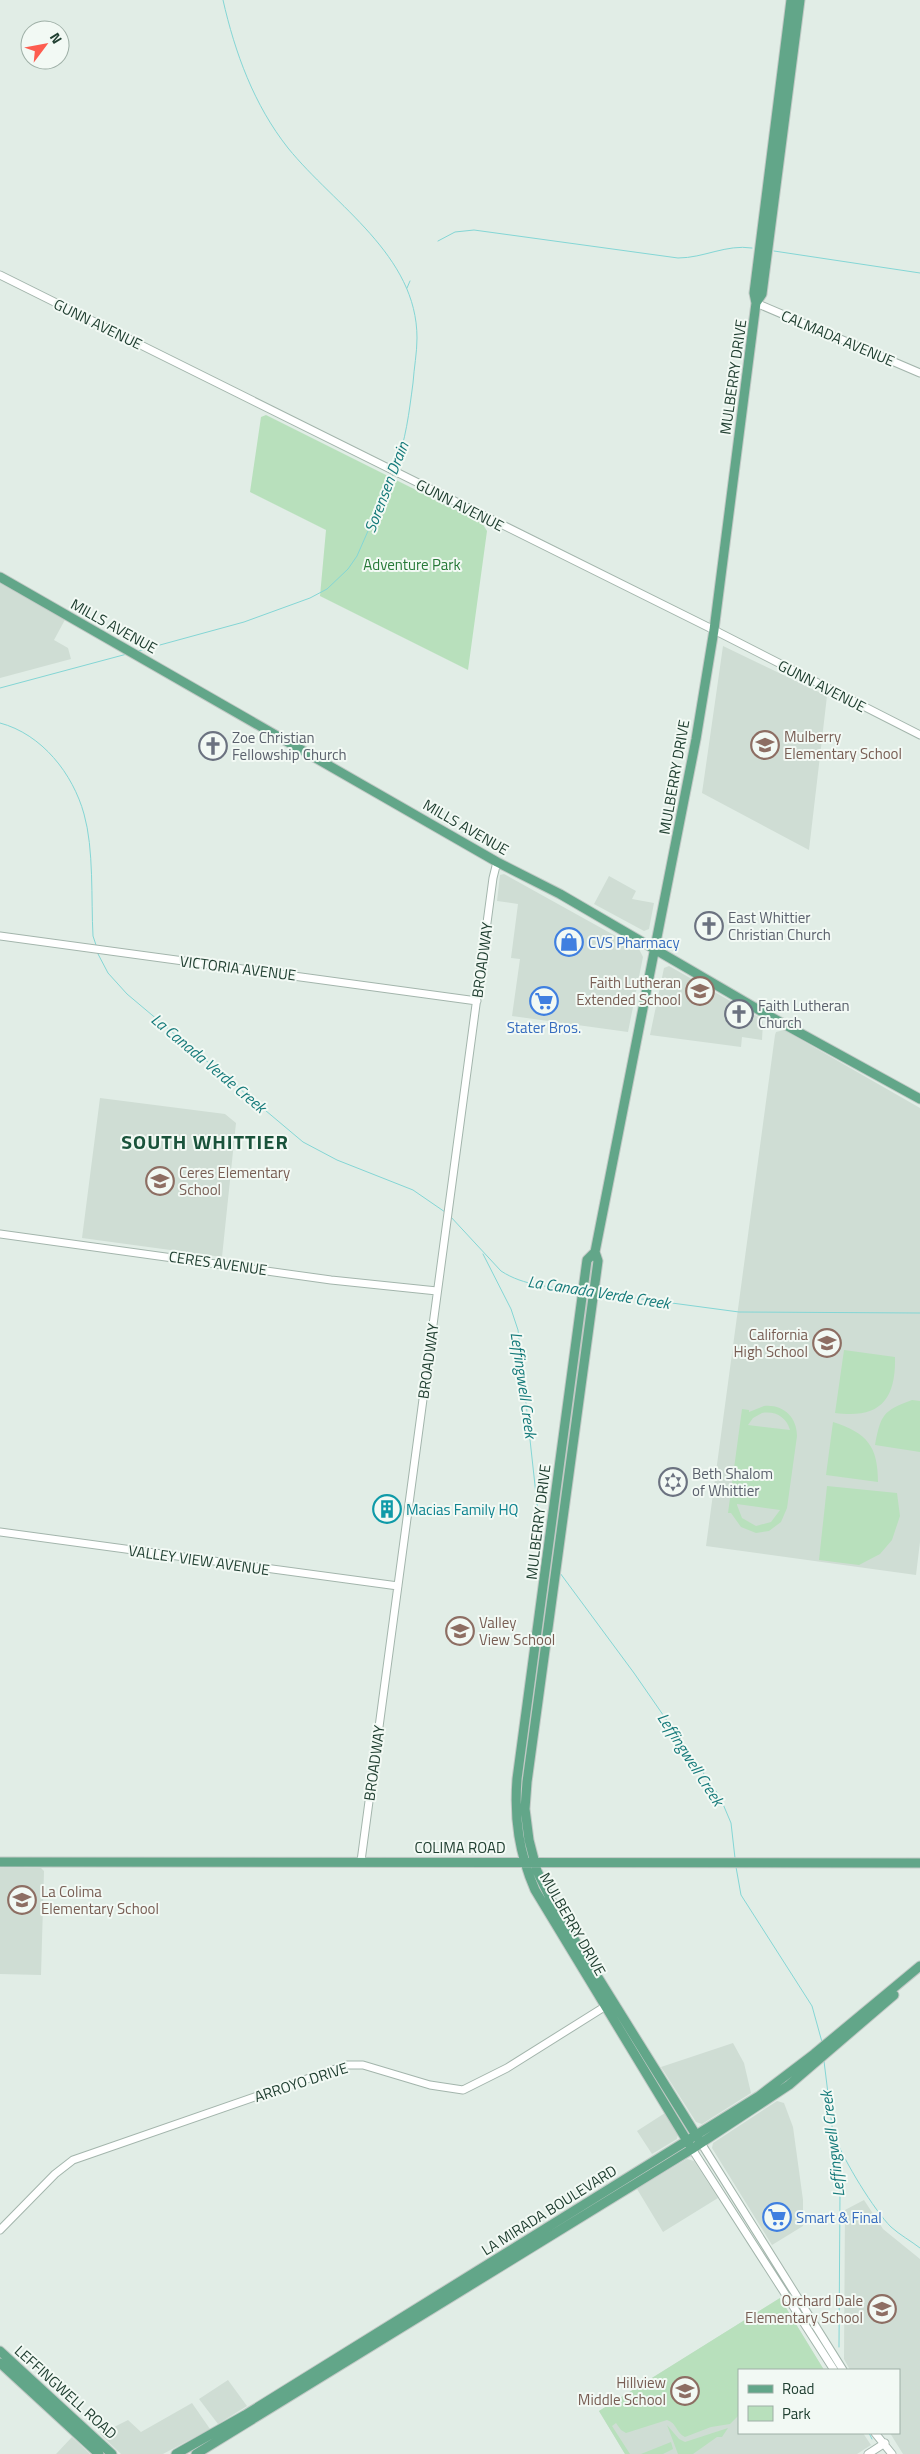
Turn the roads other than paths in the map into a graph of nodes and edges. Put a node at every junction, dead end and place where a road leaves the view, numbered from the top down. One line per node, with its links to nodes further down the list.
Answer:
1 (791, 0): 4 (main road, MULBERRY DRIVE)
2 (800, 0): 4 (main road, MULBERRY DRIVE)
3 (0, 275): 7 (street, GUNN AVENUE)
4 (756, 303): 5 (street, CALMADA AVENUE); 7 (main road, MULBERRY DRIVE)
5 (920, 372)
6 (0, 578): 9 (main road, MILLS AVENUE)
7 (714, 630): 8 (street, GUNN AVENUE); 11 (main road, MULBERRY DRIVE)
8 (920, 735)
9 (497, 862): 11 (main road, MILLS AVENUE); 12 (street, BROADWAY)
10 (0, 936): 12 (street, VICTORIA AVENUE)
11 (654, 949): 13 (main road, MILLS AVENUE); 15 (main road, MULBERRY DRIVE)
12 (477, 1001): 16 (street, BROADWAY)
13 (920, 1099)
14 (0, 1234): 16 (street, CERES AVENUE)
15 (595, 1252): 17 (main road, MULBERRY DRIVE); 18 (main road, MULBERRY DRIVE)
16 (437, 1291): 21 (street, BROADWAY)
17 (563, 1431): 18 (main road); 20 (main road, MULBERRY DRIVE)
18 (568, 1474): 20 (main road, MULBERRY DRIVE)
19 (0, 1532): 21 (street, VALLEY VIEW AVENUE)
20 (548, 1584): 23 (main road, MULBERRY DRIVE); 24 (main road, MULBERRY DRIVE)
21 (398, 1586): 22 (street, BROADWAY)
22 (361, 1861): 23 (main road, COLIMA ROAD); 25 (main road, COLIMA ROAD)
23 (524, 1861): 24 (main road, COLIMA ROAD); 29 (main road, MULBERRY DRIVE)
24 (534, 1861): 26 (main road, COLIMA ROAD); 29 (main road, MULBERRY DRIVE)
25 (0, 1862)
26 (920, 1863)
27 (920, 1966): 30 (main road, LA MIRADA BOULEVARD)
28 (920, 1973): 30 (main road, LA MIRADA BOULEVARD)
29 (608, 2004): 31 (main road, MULBERRY DRIVE); 32 (main road, MULBERRY DRIVE); 34 (street, ARROYO DRIVE)
30 (822, 2052): 31 (main road, LA MIRADA BOULEVARD)
31 (698, 2139): 32 (main road, LA MIRADA BOULEVARD); 33 (main road, LA MIRADA BOULEVARD); 35 (street, MULBERRY DRIVE)
32 (687, 2140): 33 (main road, MULBERRY DRIVE); 46 (main road, LA MIRADA BOULEVARD)
33 (692, 2149): 36 (street, MULBERRY DRIVE); 47 (main road, LA MIRADA BOULEVARD)
34 (0, 2230)
35 (816, 2327): 36 (street); 40 (street, MULBERRY DRIVE)
36 (809, 2332): 39 (street, MULBERRY DRIVE)
37 (0, 2351): 45 (main road, LEFFINGWELL ROAD)
38 (0, 2363): 44 (main road, LEFFINGWELL ROAD)
39 (833, 2369)
40 (842, 2369)
41 (876, 2434): 43 (street)
42 (882, 2434): 43 (street)
43 (885, 2443): 48 (street); 49 (street)
44 (99, 2454)
45 (112, 2454)
46 (176, 2454)
47 (196, 2454)
48 (868, 2454)
49 (892, 2454)

